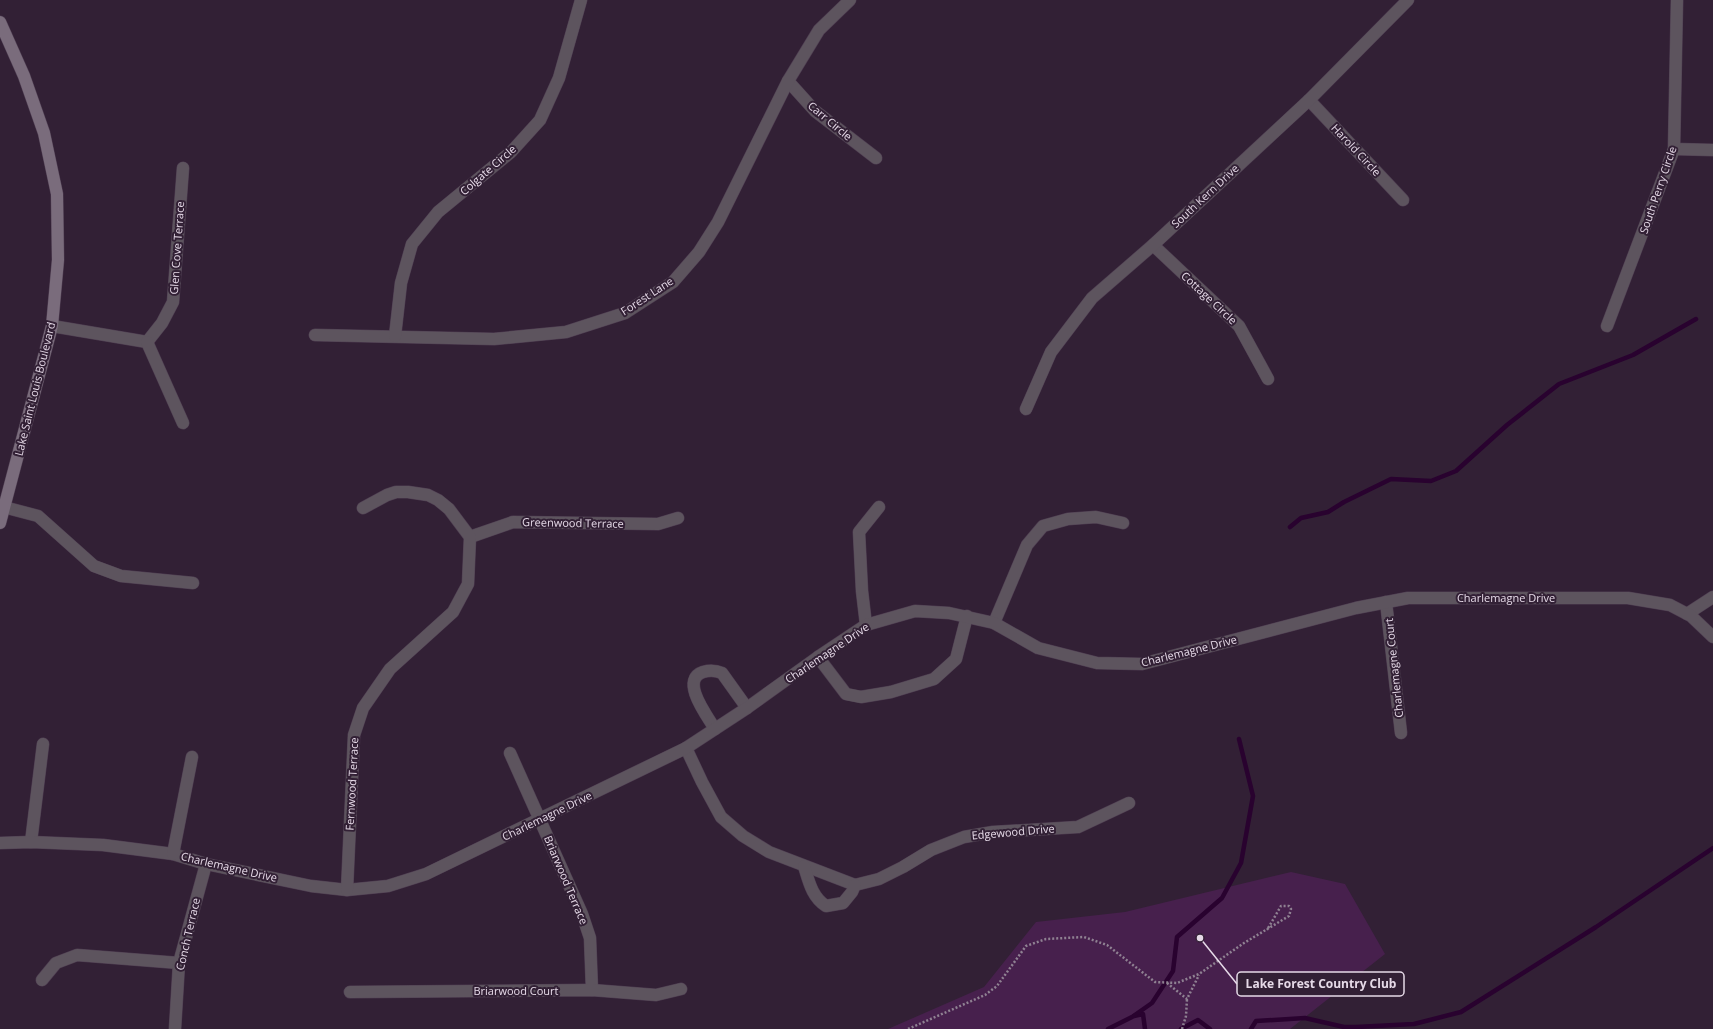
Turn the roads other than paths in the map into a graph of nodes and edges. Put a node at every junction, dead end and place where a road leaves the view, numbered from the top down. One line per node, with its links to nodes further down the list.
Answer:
1 (581, 0): 17 (street, Colgate Circle)
2 (850, 0): 6 (street, Forest Lane)
3 (1408, 0): 7 (street, South Kern Drive)
4 (1677, 0): 8 (street, South Perry Circle)
5 (0, 22): 14 (main road, Lake Saint Louis Boulevard)
6 (788, 81): 10 (street, Carr Circle); 17 (street, Forest Lane)
7 (1309, 100): 12 (street, Harold Circle); 13 (street, South Kern Drive)
8 (1674, 149): 9 (street); 15 (street, South Perry Circle)
9 (1713, 150)
10 (876, 158)
11 (183, 168): 18 (street, Glen Cove Terrace)
12 (1403, 200)
13 (1153, 245): 19 (street, Cottage Circle); 20 (street, South Kern Drive)
14 (52, 326): 18 (street); 22 (main road, Lake Saint Louis Boulevard)
15 (1607, 326)
16 (315, 336): 17 (street, Forest Lane)
17 (395, 336)
18 (147, 342): 21 (street)
19 (1268, 379)
20 (1026, 409)
21 (183, 423)
22 (2, 507): 26 (main road, Lake Saint Louis Boulevard); 29 (street)
23 (879, 507): 35 (street)
24 (363, 508): 28 (street)
25 (678, 518): 28 (street, Greenwood Terrace)
26 (0, 523)
27 (1123, 523): 34 (street)
28 (470, 537): 53 (street, Fernwood Terrace)
29 (193, 583)
30 (1713, 597): 32 (street)
31 (1386, 602): 32 (street, Charlemagne Drive); 34 (street, Charlemagne Drive); 40 (street, Charlemagne Court)
32 (1687, 614): 36 (street, Charlemagne Drive)
33 (967, 616): 34 (street, Charlemagne Drive); 35 (street, Charlemagne Drive); 37 (street)
34 (994, 623)
35 (866, 625): 37 (street, Charlemagne Drive)
36 (1713, 637)
37 (818, 657): 38 (street, Charlemagne Drive)
38 (747, 708): 39 (street, Charlemagne Drive); 39 (street)
39 (715, 729): 42 (street, Charlemagne Drive)
40 (1401, 733)
41 (43, 744): 47 (street)
42 (686, 748): 46 (street, Charlemagne Drive); 51 (street)
43 (510, 753): 46 (street, Briarwood Terrace)
44 (192, 756): 49 (street)
45 (1129, 804): 52 (street, Edgewood Drive)
46 (540, 820): 53 (street, Charlemagne Drive); 57 (street, Briarwood Terrace)
47 (31, 842): 48 (street, Charlemagne Drive); 49 (street, Charlemagne Drive)
48 (0, 843)
49 (173, 854): 50 (street, Charlemagne Drive)
50 (206, 864): 53 (street, Charlemagne Drive); 54 (street, Conch Terrace)
51 (804, 866): 52 (street); 52 (street)
52 (855, 885)
53 (347, 890)
54 (180, 962): 55 (street); 59 (street, Conch Terrace)
55 (42, 980)
56 (681, 989): 57 (street, Briarwood Court)
57 (592, 990): 58 (street, Briarwood Court)
58 (350, 992)
59 (175, 1029)

